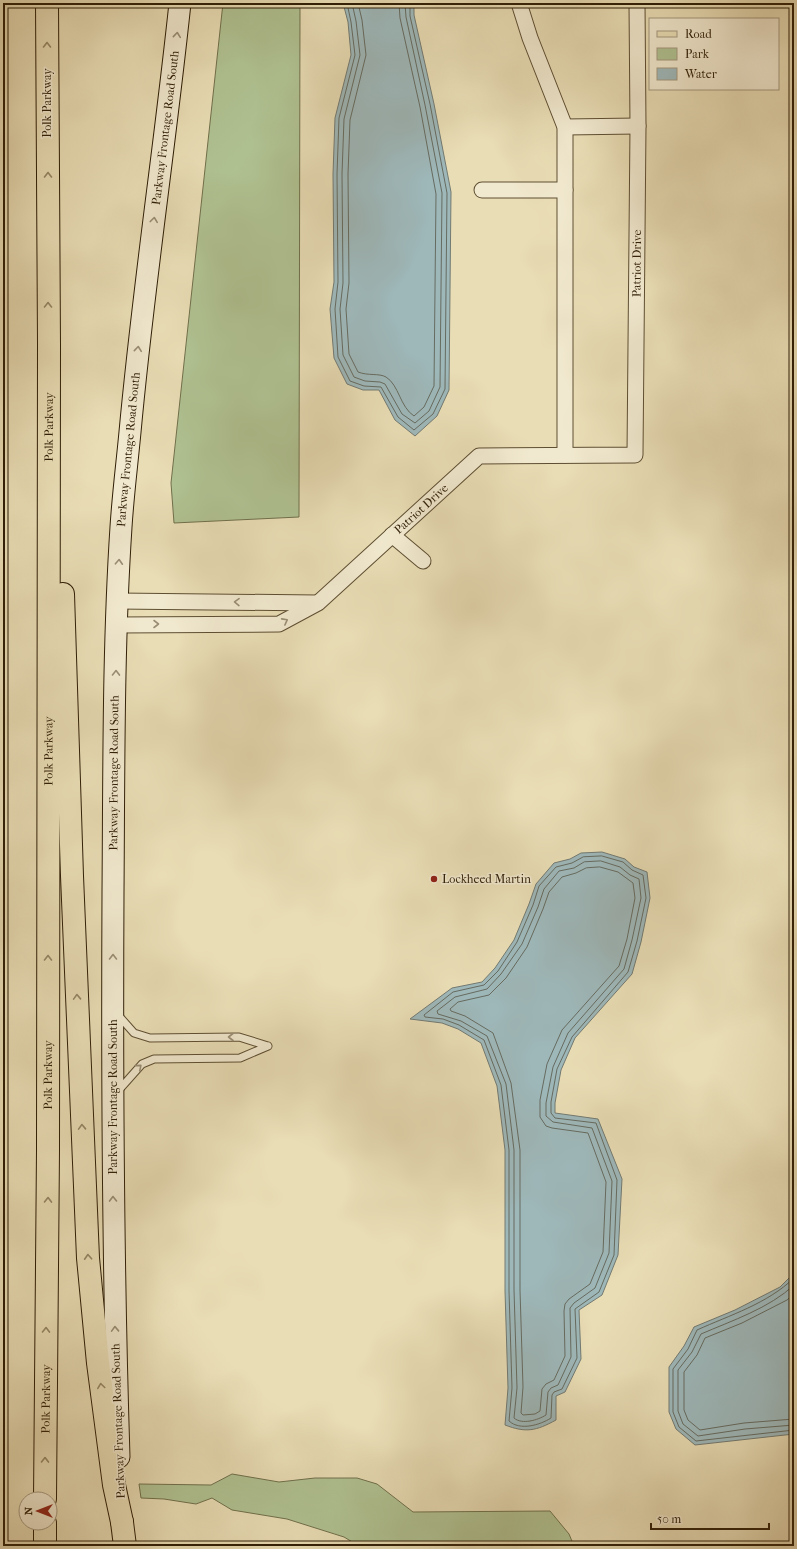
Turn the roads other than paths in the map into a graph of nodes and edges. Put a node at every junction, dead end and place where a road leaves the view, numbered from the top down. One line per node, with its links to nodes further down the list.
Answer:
1 (47, 3): 9 (main road, Polk Parkway, one-way to 1)
2 (180, 3): 13 (main road, Parkway Frontage Road South, one-way to 2)
3 (519, 3): 6 (street)
4 (637, 3): 5 (street, Patriot Drive)
5 (638, 126): 6 (street); 10 (street, Patriot Drive)
6 (565, 127): 8 (street)
7 (482, 190): 8 (street)
8 (565, 190): 10 (street)
9 (49, 344): 18 (main road, Polk Parkway, one-way to 9); 19 (main road, one-way to 9)
10 (565, 455): 11 (street, Patriot Drive)
11 (392, 535): 12 (street); 14 (street, Patriot Drive)
12 (422, 561)
13 (117, 601): 14 (street, one-way to 13); 15 (main road, Parkway Frontage Road South)
14 (318, 603): 15 (street, Patriot Drive, one-way to 14)
15 (116, 625): 16 (main road, Parkway Frontage Road South, one-way to 15)
16 (113, 1007): 17 (main road, Parkway Frontage Road South); 17 (lane, one-way to 16)
17 (113, 1096): 19 (main road, Parkway Frontage Road South, one-way to 17)
18 (45, 1491)
19 (122, 1522): 22 (main road, Parkway Frontage Road South)
20 (45, 1531): 21 (main road)
21 (45, 1546)
22 (125, 1546)

